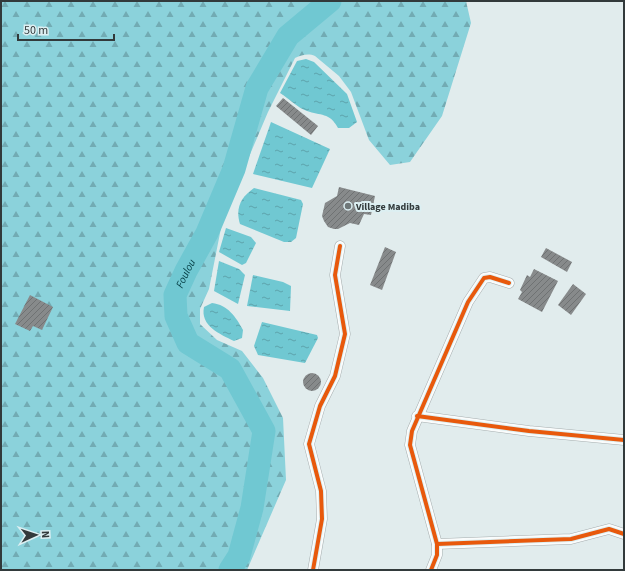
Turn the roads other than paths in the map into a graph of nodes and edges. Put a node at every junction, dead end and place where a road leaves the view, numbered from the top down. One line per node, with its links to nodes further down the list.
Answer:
1 (340, 246): 7 (street)
2 (509, 283): 3 (street)
3 (417, 416): 4 (street); 6 (street)
4 (624, 440)
5 (624, 534): 6 (street)
6 (437, 544): 8 (street)
7 (313, 570)
8 (431, 570)

